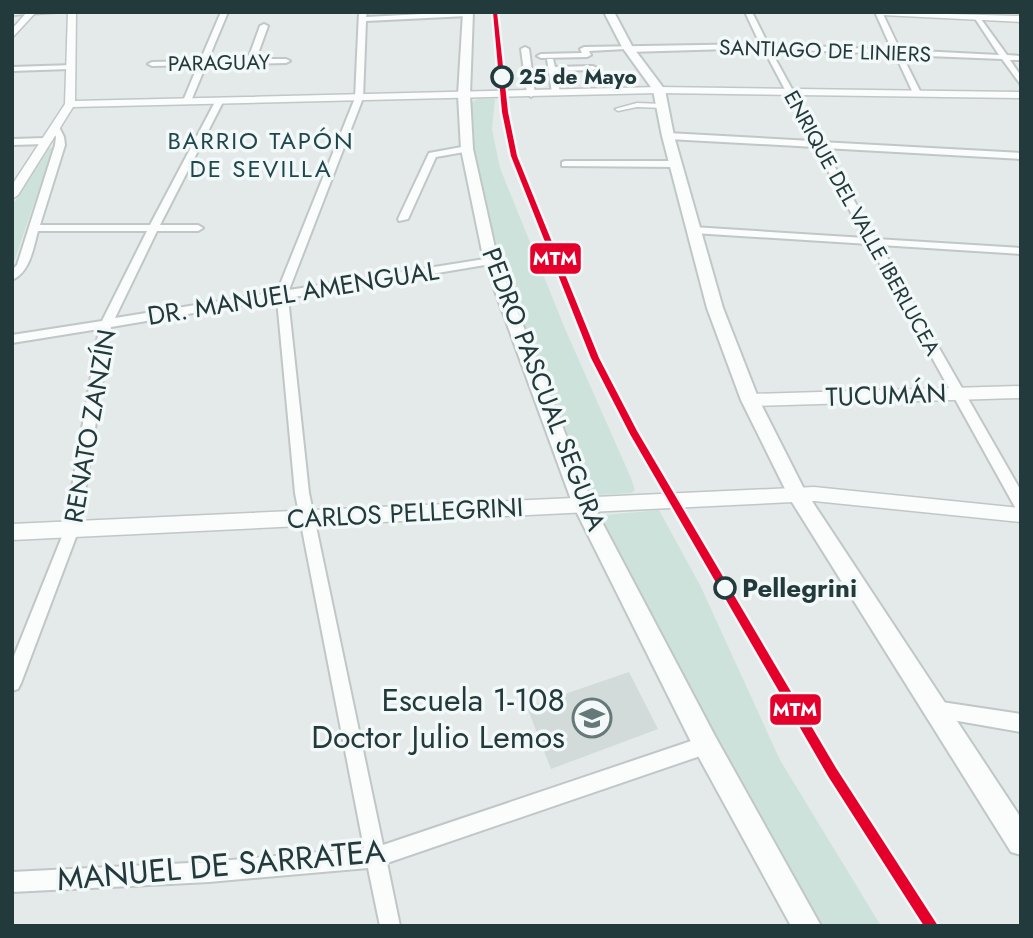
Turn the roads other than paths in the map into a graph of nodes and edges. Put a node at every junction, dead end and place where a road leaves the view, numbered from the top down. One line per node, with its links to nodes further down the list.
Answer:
1 (54, 12): 8 (street)
2 (72, 12): 26 (street)
3 (225, 12): 24 (street)
4 (609, 12): 17 (main road)
5 (748, 12): 16 (street, ENRIQUE DEL VALLE IBERLUCEA)
6 (880, 12): 10 (street); 19 (street)
7 (12, 13): 8 (street)
8 (32, 13): 15 (street)
9 (468, 13): 11 (street); 36 (main road, PEDRO PASCUAL SEGURA)
10 (952, 14): 12 (street)
11 (363, 16): 38 (street)
12 (978, 17): 13 (street); 20 (street)
13 (1021, 19)
14 (264, 26): 23 (street)
15 (12, 35)
16 (764, 46): 17 (street, SANTIAGO DE LINIERS); 19 (street, SANTIAGO DE LINIERS); 32 (street, ENRIQUE DEL VALLE IBERLUCEA)
17 (628, 48): 29 (street, SANTIAGO DE LINIERS); 31 (main road)
18 (525, 49): 35 (street)
19 (897, 52): 20 (street, SANTIAGO DE LINIERS); 34 (street)
20 (1003, 57): 21 (street, SANTIAGO DE LINIERS); 30 (street)
21 (1021, 58)
22 (286, 61): 23 (street, PARAGUAY)
23 (251, 62): 24 (street, PARAGUAY)
24 (202, 63): 25 (street, PARAGUAY); 40 (street)
25 (152, 64)
26 (70, 67): 28 (street); 41 (street)
27 (593, 68): 29 (street)
28 (12, 69)
29 (551, 69): 33 (street)
30 (1021, 83)
31 (659, 90): 32 (street); 33 (street); 42 (main road)
32 (788, 91): 34 (street); 48 (street, ENRIQUE DEL VALLE IBERLUCEA)
33 (556, 93): 35 (street)
34 (917, 93): 37 (street)
35 (531, 94): 36 (street)
36 (464, 95): 38 (street); 49 (main road, PEDRO PASCUAL SEGURA)
37 (1021, 95)
38 (359, 98): 39 (street); 63 (street)
39 (220, 100): 40 (street); 56 (street, RENATO ZANZÍN)
40 (187, 101): 41 (street)
41 (70, 104): 44 (street)
42 (663, 106): 43 (street); 45 (main road)
43 (618, 109)
44 (55, 127): 47 (street); 55 (street)
45 (668, 136): 48 (street); 52 (main road)
46 (12, 142): 47 (street)
47 (46, 142): 53 (street)
48 (818, 144): 50 (street); 59 (street, ENRIQUE DEL VALLE IBERLUCEA)
49 (467, 149): 54 (street); 61 (main road, PEDRO PASCUAL SEGURA)
50 (1021, 156)
51 (565, 164): 52 (street)
52 (676, 164): 58 (main road)
53 (12, 195)
54 (403, 219)
55 (34, 228): 56 (street); 62 (street)
56 (152, 228): 57 (street); 64 (street, RENATO ZANZÍN)
57 (198, 228)
58 (693, 230): 59 (street); 68 (main road)
59 (874, 241): 60 (street); 67 (street, ENRIQUE DEL VALLE IBERLUCEA)
60 (1021, 251)
61 (491, 261): 63 (street, DR. MANUEL AMENGUAL); 70 (main road, PEDRO PASCUAL SEGURA)
62 (12, 277)
63 (282, 294): 64 (street, DR. MANUEL AMENGUAL); 73 (street)
64 (106, 324): 65 (street, DR. MANUEL AMENGUAL); 74 (street, RENATO ZANZÍN)
65 (12, 340)
66 (1021, 392): 67 (street, TUCUMÁN)
67 (956, 393): 68 (street, TUCUMÁN); 71 (street, ENRIQUE DEL VALLE IBERLUCEA)
68 (750, 400): 69 (main road)
69 (797, 494): 70 (street, CARLOS PELLEGRINI); 72 (street, CARLOS PELLEGRINI); 77 (main road)
70 (583, 505): 73 (street, CARLOS PELLEGRINI); 79 (main road, PEDRO PASCUAL SEGURA)
71 (1021, 505)
72 (1021, 515)
73 (308, 517): 74 (street, CARLOS PELLEGRINI); 81 (street)
74 (72, 529): 75 (street, CARLOS PELLEGRINI); 76 (street, RENATO ZANZÍN)
75 (12, 532)
76 (12, 683)
77 (935, 709): 78 (street); 80 (main road)
78 (1021, 723)
79 (706, 745): 81 (street, MANUEL DE SARRATEA); 84 (main road, PEDRO PASCUAL SEGURA)
80 (1021, 842)
81 (377, 857): 82 (street, MANUEL DE SARRATEA); 83 (street)
82 (12, 883)
83 (390, 926)
84 (807, 926)

